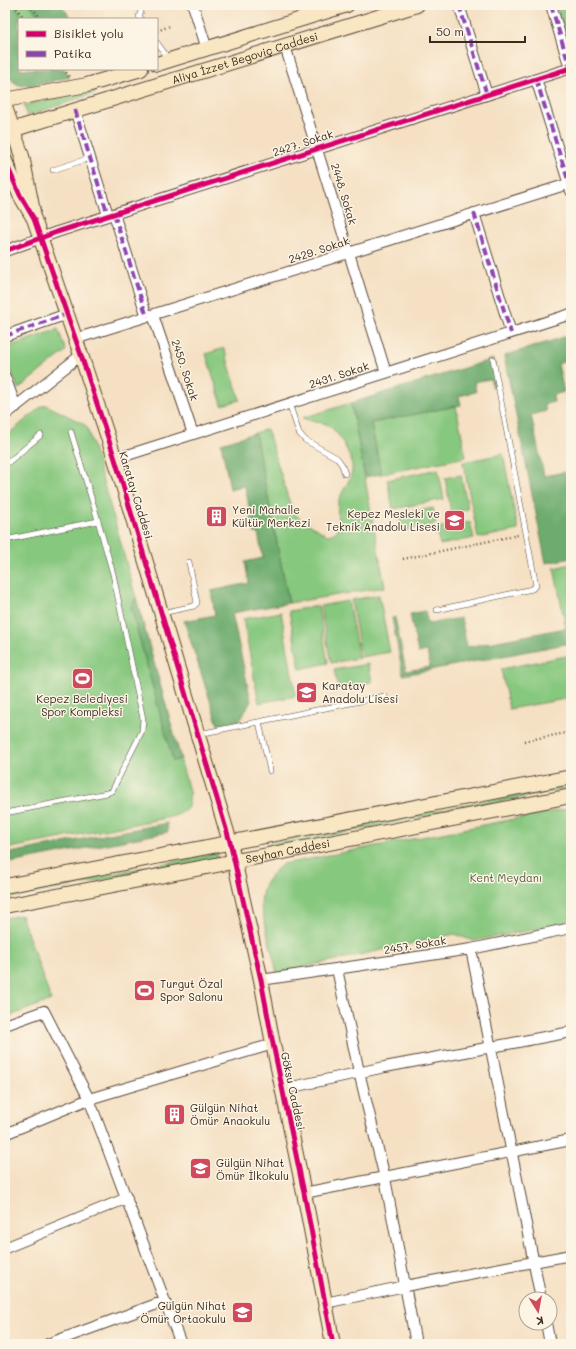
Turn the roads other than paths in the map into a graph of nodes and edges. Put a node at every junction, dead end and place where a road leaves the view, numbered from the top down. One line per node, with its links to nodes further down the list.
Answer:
1 (143, 5): 7 (lane)
2 (193, 5): 10 (street)
3 (348, 5): 10 (street)
4 (417, 5): 9 (street, Aliya İzzet Begoviç Caddesi)
5 (459, 5): 15 (street)
6 (551, 5): 12 (street)
7 (140, 18)
8 (158, 46): 11 (lane)
9 (285, 46): 18 (street, Aliya İzzet Begoviç Caddesi); 20 (street, 2448. Sokak)
10 (207, 49): 11 (street)
11 (163, 62)
12 (571, 68): 14 (street, 2427. Sokak)
13 (138, 70): 16 (street)
14 (536, 79): 15 (street, 2427. Sokak); 24 (street)
15 (487, 94): 20 (street, 2427. Sokak)
16 (5, 100)
17 (5, 107): 19 (street, Karatay Caddesi)
18 (75, 110): 19 (street, Aliya İzzet Begoviç Caddesi); 21 (street, 2450. Sokak)
19 (9, 131): 27 (street, Karatay Caddesi)
20 (317, 149): 26 (street, 2427. Sokak); 30 (street, 2448. Sokak)
21 (90, 158): 23 (lane); 26 (street, 2450. Sokak)
22 (5, 161): 27 (street, Karatay Caddesi)
23 (53, 170)
24 (570, 186): 25 (street, 2429. Sokak)
25 (474, 213): 30 (street, 2429. Sokak); 34 (street)
26 (111, 214): 28 (street, 2427. Sokak); 32 (street, 2450. Sokak)
27 (34, 219): 28 (street, Karatay Caddesi)
28 (40, 237): 29 (street, 2427. Sokak); 31 (street, Karatay Caddesi)
29 (5, 251)
30 (349, 253): 32 (street, 2429. Sokak); 39 (street, 2448. Sokak)
31 (67, 314): 35 (street); 36 (street, Karatay Caddesi)
32 (150, 316): 36 (street, 2429. Sokak); 45 (street, 2450. Sokak)
33 (570, 318): 34 (street, 2431. Sokak)
34 (511, 333): 39 (street, 2431. Sokak)
35 (5, 336)
36 (75, 339): 37 (street, Karatay Caddesi)
37 (81, 356): 42 (street); 47 (street, Karatay Caddesi)
38 (493, 359): 53 (lane)
39 (386, 373): 41 (street, 2431. Sokak)
40 (5, 377): 42 (street)
41 (289, 404): 45 (street, 2431. Sokak); 49 (lane)
42 (16, 406): 43 (street)
43 (5, 415)
44 (71, 432): 50 (lane)
45 (193, 434): 47 (street, 2431. Sokak)
46 (41, 435): 48 (lane)
47 (114, 459): 54 (street, Karatay Caddesi)
48 (5, 465)
49 (345, 474)
50 (98, 521): 51 (lane); 61 (lane)
51 (5, 540)
52 (189, 562): 54 (lane)
53 (437, 610)
54 (161, 614): 57 (street, Karatay Caddesi)
55 (385, 696): 56 (lane)
56 (259, 722): 57 (lane); 58 (lane)
57 (198, 734): 62 (street, Karatay Caddesi)
58 (270, 771)
59 (571, 777): 62 (street, Seyhan Caddesi)
60 (571, 796): 63 (street, Seyhan Caddesi)
61 (5, 813)
62 (230, 842): 63 (street, Göksu Caddesi); 64 (street, Seyhan Caddesi)
63 (236, 861): 65 (street, Seyhan Caddesi); 69 (street, Göksu Caddesi)
64 (5, 886)
65 (5, 906)
66 (571, 928): 67 (street, 2457. Sokak)
67 (471, 949): 68 (street, 2457. Sokak); 73 (street)
68 (336, 969): 69 (street, 2457. Sokak); 74 (street)
69 (261, 980): 72 (street, Göksu Caddesi)
70 (5, 1025): 76 (street)
71 (571, 1032): 73 (street)
72 (273, 1044): 75 (street, Göksu Caddesi); 76 (street)
73 (491, 1047): 74 (street); 79 (street)
74 (359, 1072): 75 (street); 80 (street)
75 (283, 1089): 81 (street, Göksu Caddesi)
76 (89, 1099): 77 (street); 82 (street)
77 (5, 1134)
78 (571, 1140): 79 (street)
79 (511, 1153): 80 (street); 85 (street)
80 (385, 1178): 81 (street); 86 (street)
81 (304, 1193): 89 (street, Göksu Caddesi)
82 (127, 1198): 83 (street); 88 (street)
83 (5, 1248)
84 (571, 1255): 85 (street)
85 (533, 1262): 86 (street); 87 (street)
86 (404, 1286): 89 (street); 94 (street)
87 (539, 1291)
88 (165, 1301): 91 (street); 92 (street)
89 (325, 1303): 93 (street, Göksu Caddesi)
90 (548, 1331): 95 (street)
91 (48, 1344)
92 (182, 1344)
93 (333, 1344)
94 (416, 1344)
95 (550, 1344)

